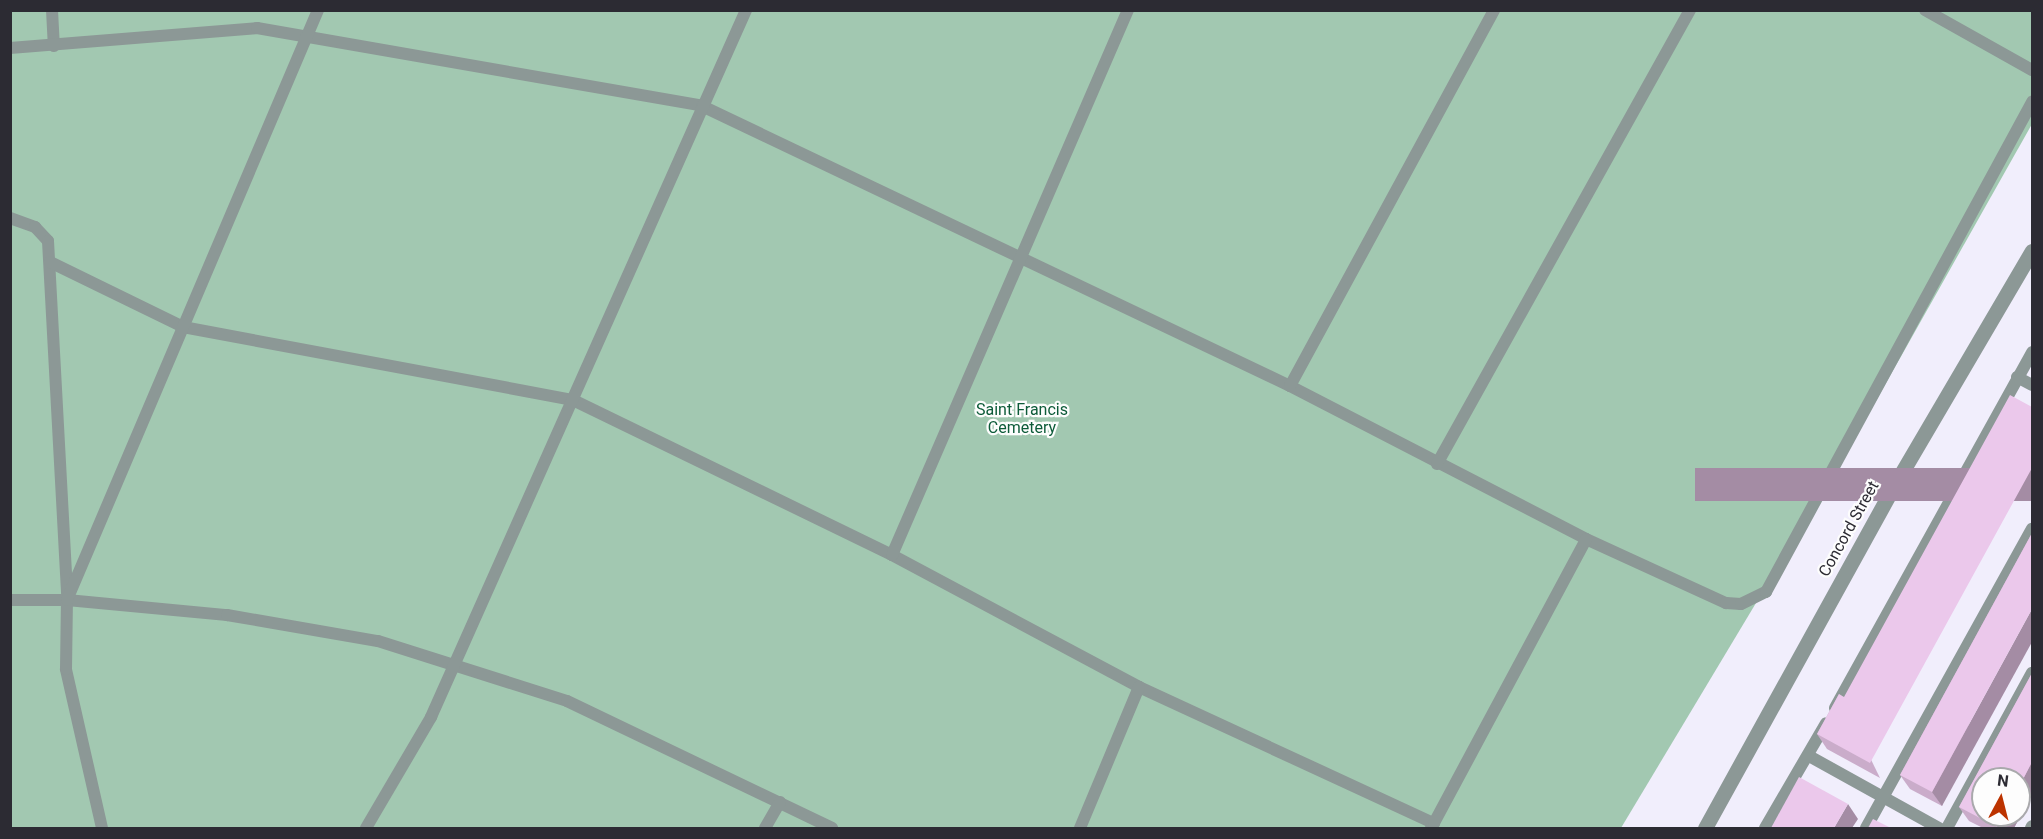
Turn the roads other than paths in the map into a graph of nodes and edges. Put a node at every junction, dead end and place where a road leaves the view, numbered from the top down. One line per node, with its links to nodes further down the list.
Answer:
1 (52, 10): 9 (lane)
2 (318, 10): 8 (lane)
3 (746, 10): 13 (lane)
4 (1128, 10): 16 (lane)
5 (1494, 10): 22 (lane)
6 (1690, 10): 24 (lane)
7 (1925, 10): 11 (lane)
8 (307, 36): 9 (lane); 13 (lane); 18 (lane)
9 (54, 46): 10 (lane)
10 (10, 48)
11 (2032, 70)
12 (2032, 102): 26 (lane)
13 (702, 106): 16 (lane); 23 (lane)
14 (10, 218): 17 (lane)
15 (2032, 251): 42 (street, Concord Street)
16 (1023, 261): 22 (lane); 27 (lane)
17 (50, 262): 18 (lane); 29 (lane)
18 (183, 327): 23 (lane); 29 (lane)
19 (2032, 352): 20 (lane)
20 (2017, 377): 21 (lane); 33 (lane)
21 (2032, 385)
22 (1290, 386): 24 (lane)
23 (573, 400): 27 (lane); 30 (lane)
24 (1437, 464): 26 (lane)
25 (2032, 529): 34 (lane)
26 (1586, 538): 36 (lane)
27 (892, 555): 32 (lane)
28 (10, 600): 29 (lane)
29 (67, 600): 30 (lane); 37 (lane)
30 (455, 664): 35 (lane); 38 (lane)
31 (2032, 673): 46 (lane)
32 (1139, 687): 36 (lane); 41 (lane)
33 (1809, 756): 34 (lane); 43 (lane)
34 (1883, 797): 44 (lane); 45 (lane)
35 (780, 802): 39 (lane); 40 (lane)
36 (1433, 825)
37 (102, 828)
38 (366, 828)
39 (765, 828)
40 (832, 828)
41 (1080, 828)
42 (1705, 828)
43 (1765, 828)
44 (1866, 828)
45 (1939, 828)
46 (1947, 828)

